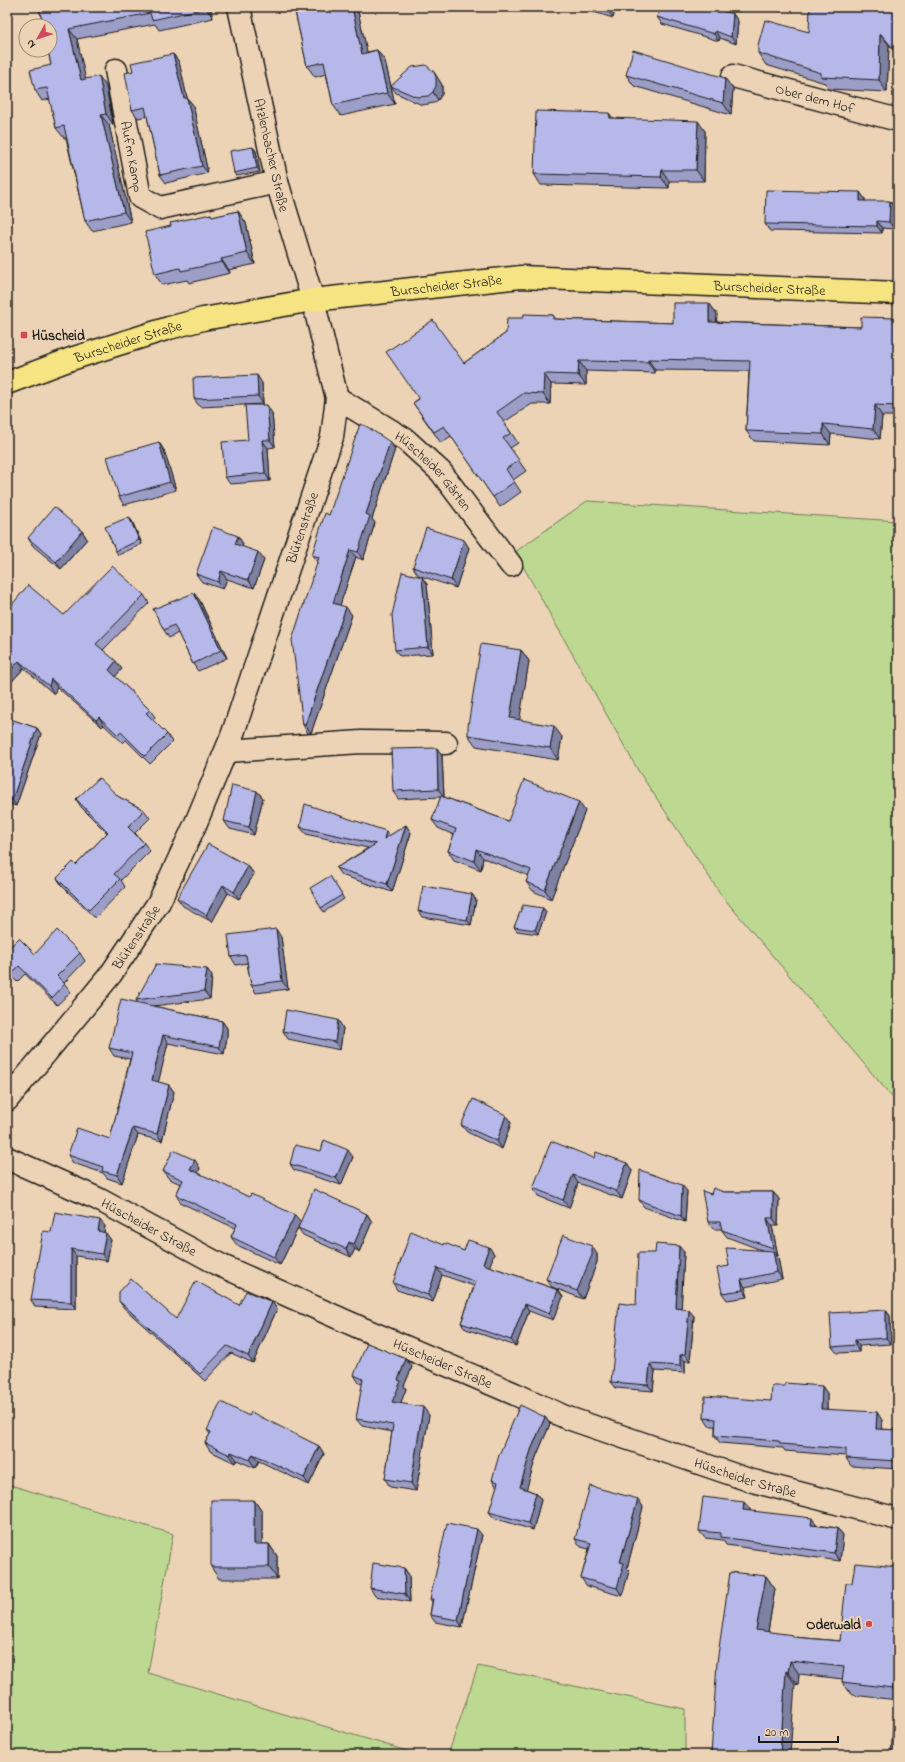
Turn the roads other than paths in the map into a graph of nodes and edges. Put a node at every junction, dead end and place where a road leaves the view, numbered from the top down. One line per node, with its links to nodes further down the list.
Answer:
1 (240, 7): 5 (street, Atzlenbacher Straße)
2 (116, 70): 5 (street, Auf'm Kamp)
3 (733, 76): 4 (street, Ober dem Hof)
4 (898, 120)
5 (277, 182): 7 (street, Atzlenbacher Straße)
6 (898, 293): 7 (main road, Burscheider Straße)
7 (313, 300): 8 (main road, Burscheider Straße); 9 (street, Blütenstraße)
8 (7, 383)
9 (337, 398): 10 (street, Hüscheider Gärten); 12 (street, Blütenstraße)
10 (511, 565)
11 (446, 744): 12 (street)
12 (227, 751): 13 (street, Blütenstraße)
13 (7, 1100)
14 (7, 1158): 15 (street, Hüscheider Straße)
15 (898, 1519)

